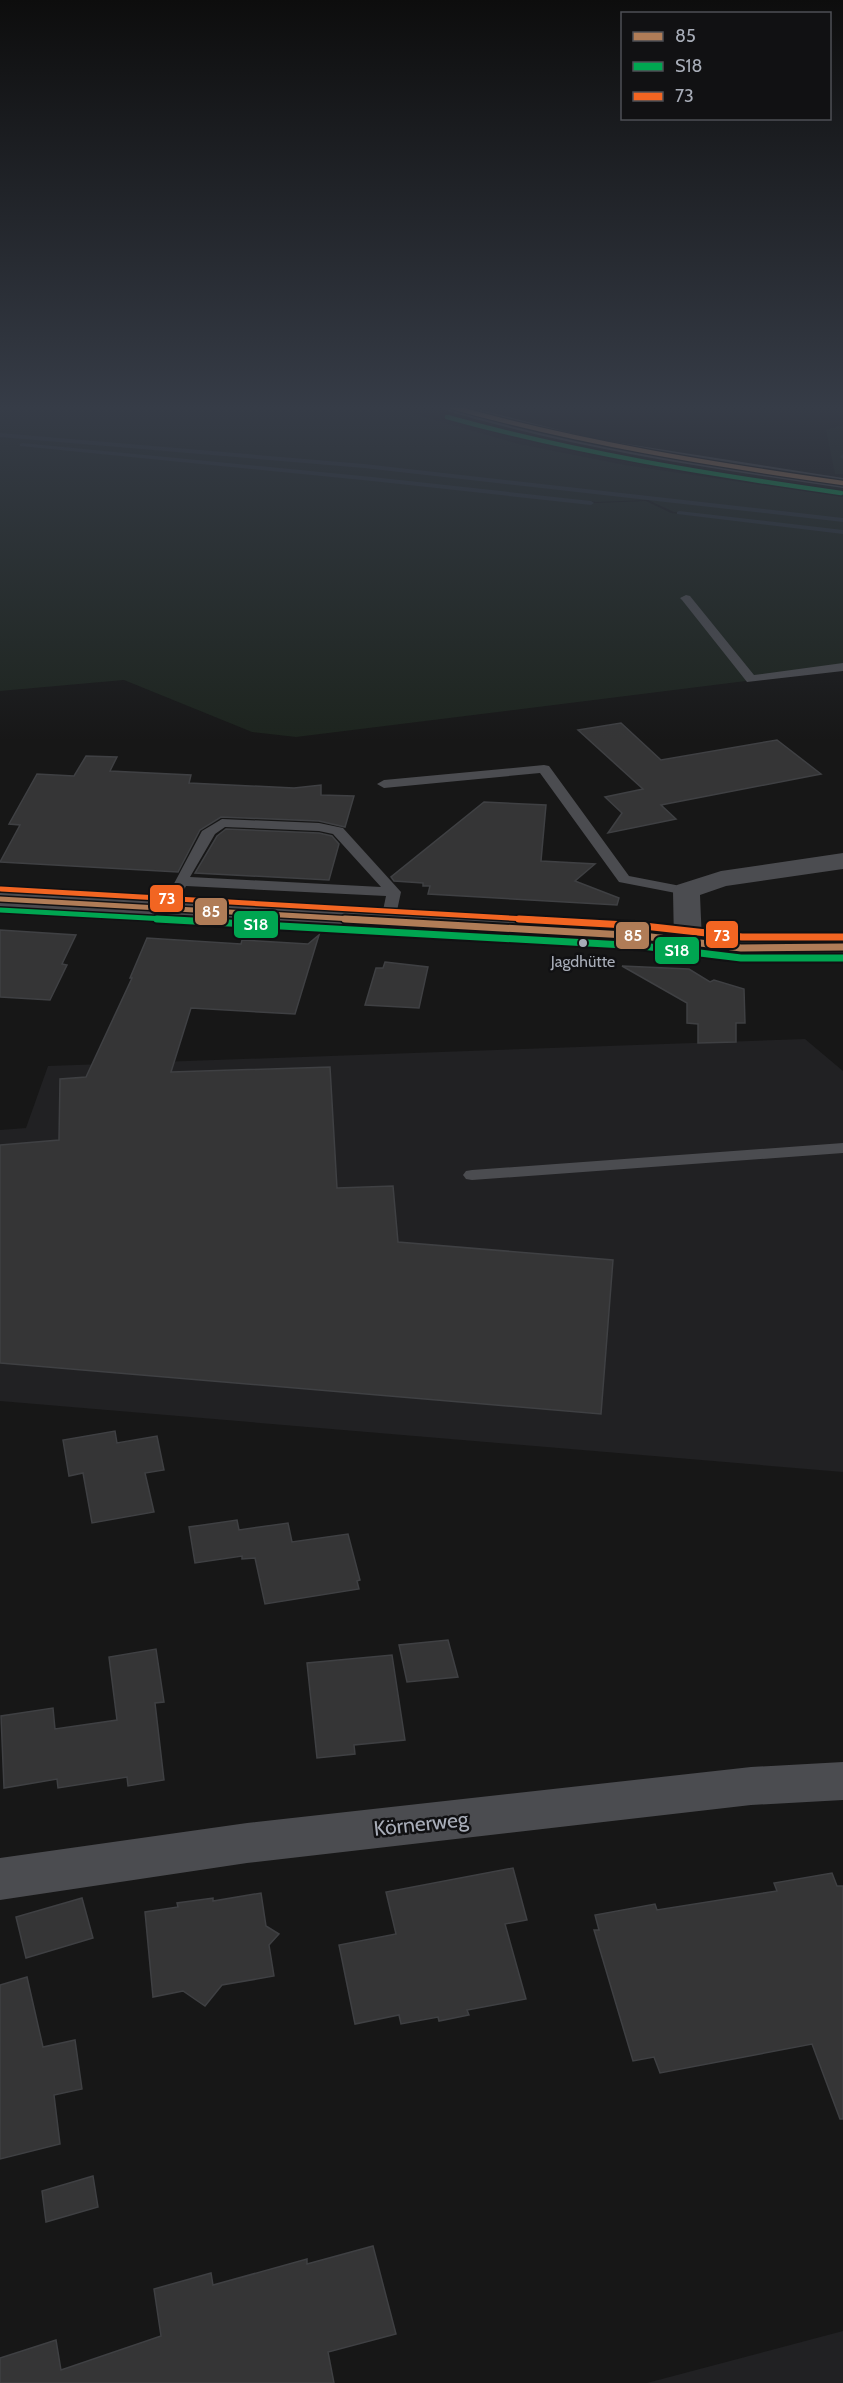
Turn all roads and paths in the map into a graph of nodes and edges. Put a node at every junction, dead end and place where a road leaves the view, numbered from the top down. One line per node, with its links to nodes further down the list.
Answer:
1 (686, 598): 2 (lane)
2 (843, 667)
3 (384, 784): 6 (lane)
4 (843, 861): 6 (street)
5 (181, 881): 7 (lane); 7 (lane); 9 (lane)
6 (686, 891): 11 (street)
7 (394, 892): 10 (lane)
8 (0, 899): 9 (main road)
9 (168, 908): 10 (main road)
10 (388, 920): 11 (main road)
11 (688, 939): 12 (main road)
12 (839, 946)
13 (843, 1149): 14 (lane)
14 (472, 1175)
15 (843, 1780): 16 (street, Körnerweg)
16 (0, 1879)

